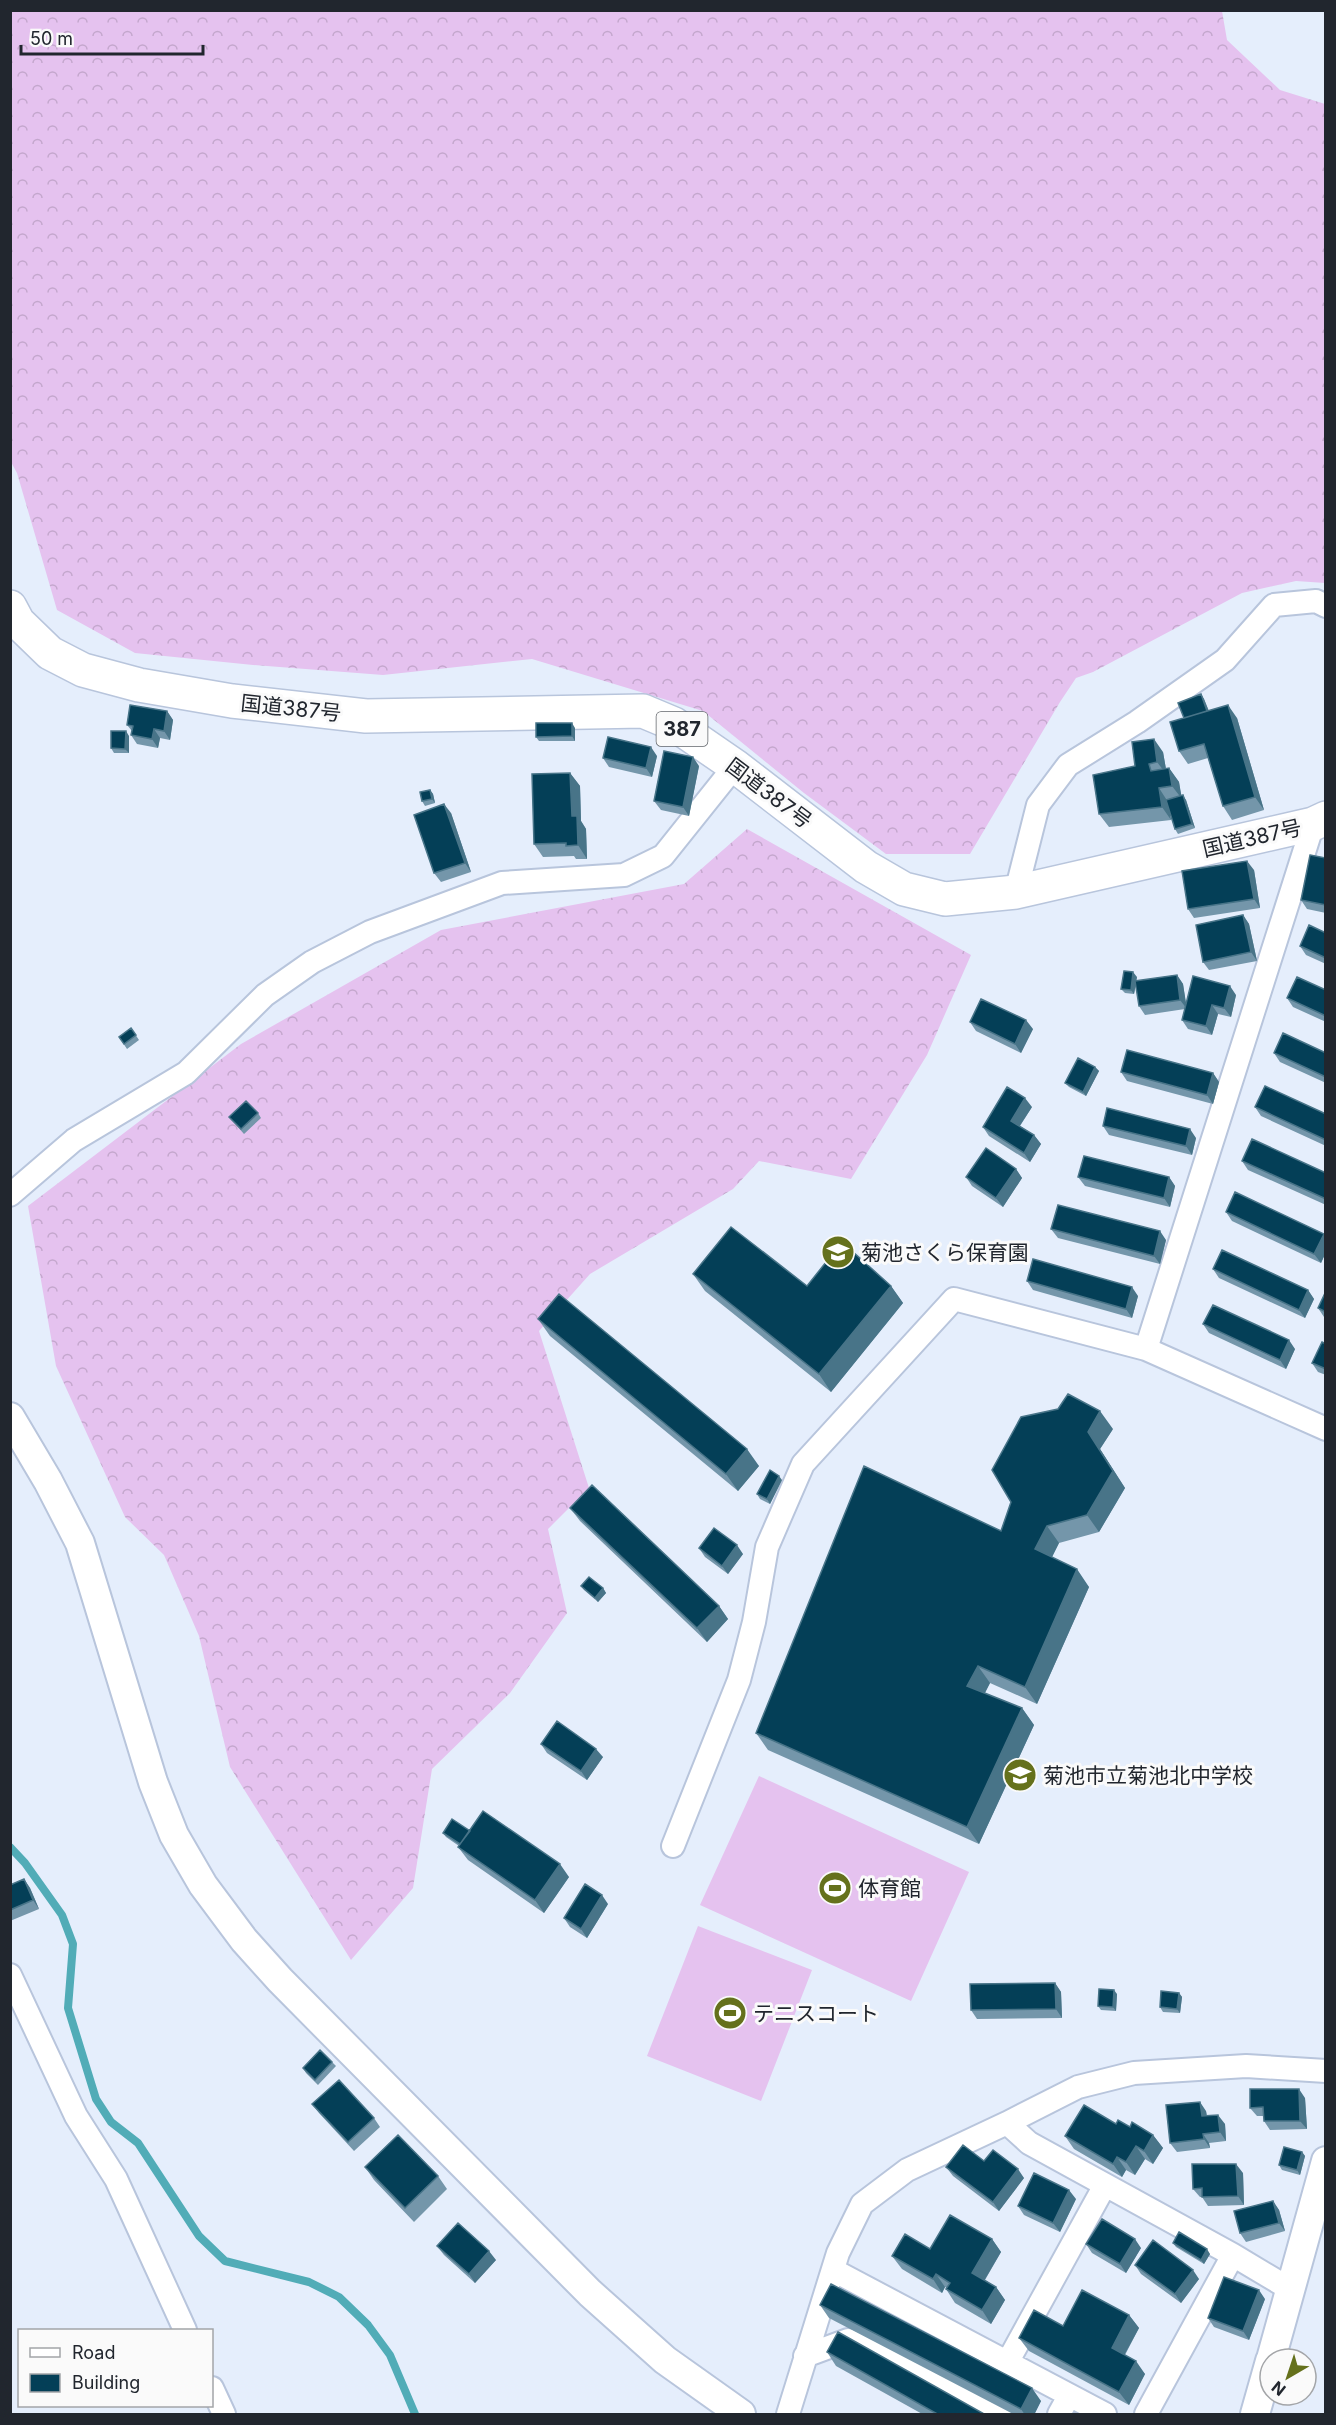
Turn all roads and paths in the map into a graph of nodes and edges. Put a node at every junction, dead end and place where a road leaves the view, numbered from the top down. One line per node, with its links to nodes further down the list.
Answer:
1 (1326, 606): 5 (street)
2 (10, 607): 3 (highway, 国道387号 / 387)
3 (735, 766): 5 (highway, 国道387号 / 387); 6 (street)
4 (1319, 821): 5 (highway, 国道387号 / 387); 7 (street)
5 (1016, 892)
6 (10, 1195)
7 (1146, 1349): 9 (street); 10 (street)
8 (10, 1417): 26 (street)
9 (1326, 1429)
10 (673, 1846)
11 (10, 1975): 19 (street)
12 (1326, 2071): 13 (street)
13 (1007, 2123): 15 (street); 17 (street)
14 (1326, 2161): 18 (street)
15 (1105, 2185): 16 (street); 22 (street)
16 (1233, 2255): 18 (street); 30 (street)
17 (833, 2270): 21 (street); 22 (street)
18 (1290, 2289): 20 (street)
19 (184, 2329)
20 (1274, 2347)
21 (806, 2356): 27 (street); 28 (street)
22 (1007, 2363): 24 (street)
23 (213, 2390): 25 (street)
24 (1064, 2405): 29 (street)
25 (224, 2415)
26 (741, 2415)
27 (788, 2415)
28 (1000, 2415)
29 (1104, 2415)
30 (1146, 2415)

